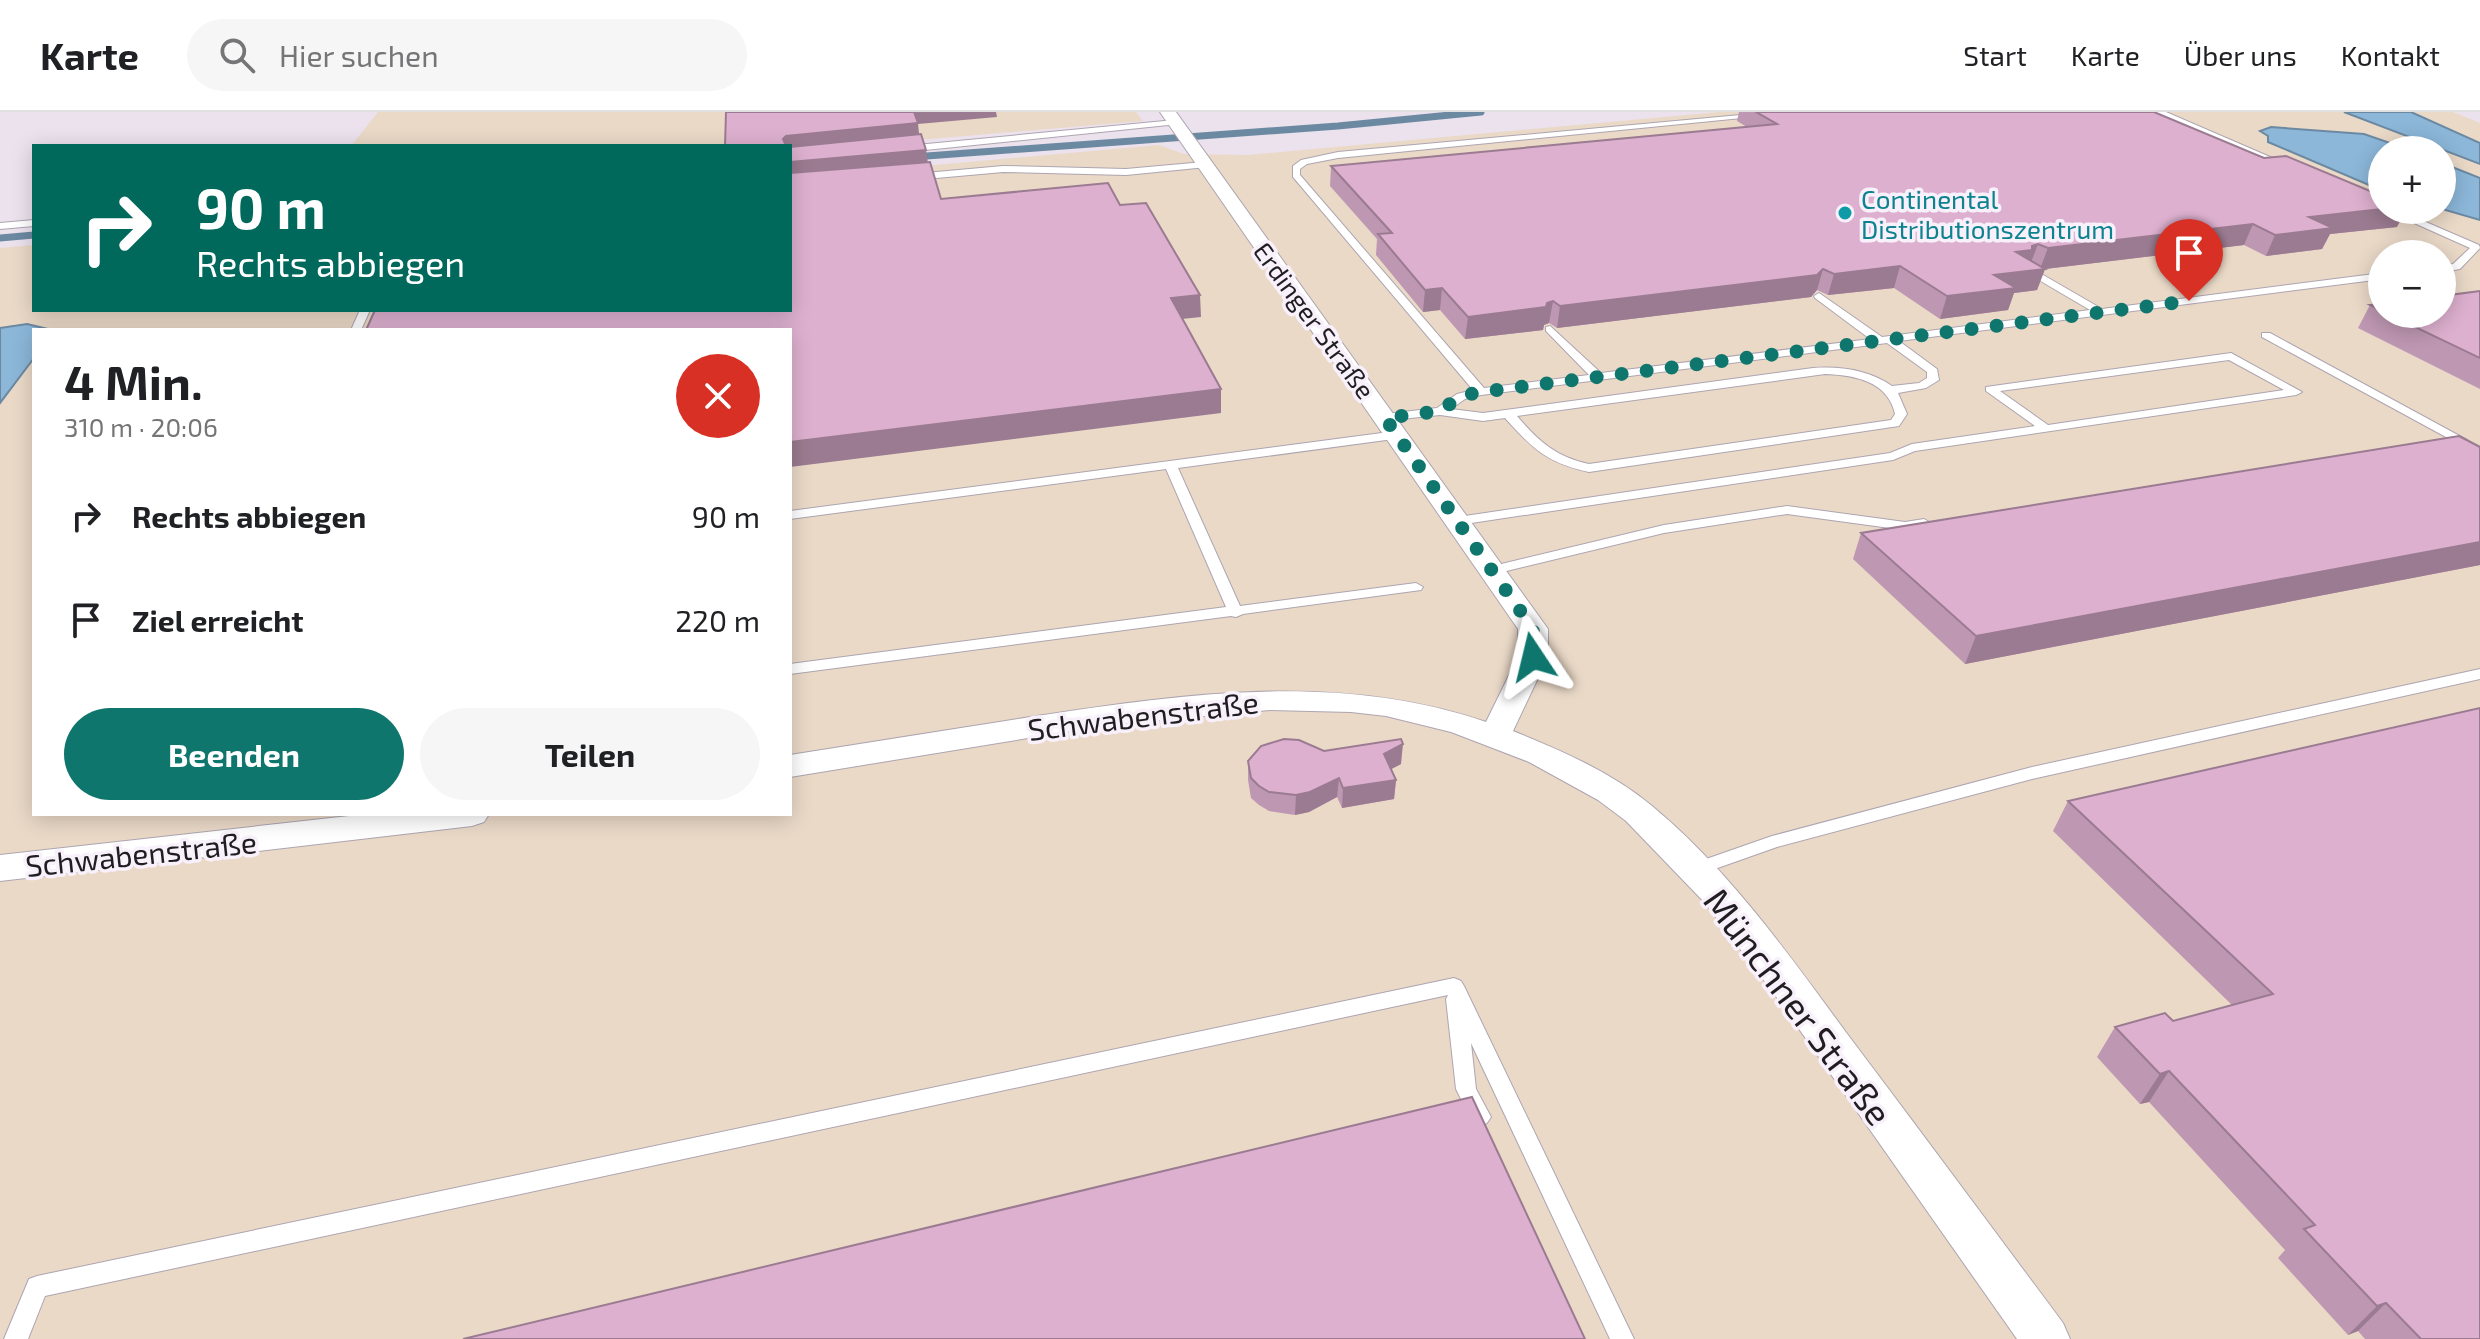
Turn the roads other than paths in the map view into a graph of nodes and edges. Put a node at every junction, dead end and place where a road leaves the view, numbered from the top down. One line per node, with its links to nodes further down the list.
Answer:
1 (1798, 112): 21 (lane)
2 (2159, 112): 6 (lane)
3 (1178, 126): 4 (lane); 5 (street, Erdinger Straße)
4 (898, 150)
5 (1204, 165): 7 (lane); 24 (street, Erdinger Straße)
6 (2296, 170)
7 (897, 179)
8 (32, 223): 10 (lane)
9 (2423, 224): 11 (lane)
10 (0, 226)
11 (2456, 267)
12 (2031, 271): 15 (lane)
13 (2368, 278): 15 (lane)
14 (1819, 296): 18 (lane)
15 (2100, 312): 18 (lane)
16 (1550, 329): 19 (lane)
17 (2266, 335): 26 (lane)
18 (1884, 339): 19 (lane); 20 (lane)
19 (1598, 377): 21 (lane)
20 (1891, 390): 23 (lane); 23 (lane)
21 (1481, 392): 22 (lane)
22 (1440, 411): 23 (lane); 24 (lane)
23 (1508, 414)
24 (1391, 426): 27 (lane); 29 (street, Erdinger Straße)
25 (2045, 428): 25 (lane); 29 (lane)
26 (2431, 445)
27 (1170, 465): 28 (lane); 33 (lane)
28 (792, 515)
29 (1458, 521): 31 (street, Erdinger Straße)
30 (1936, 521): 31 (lane)
31 (1494, 570): 36 (street, Erdinger Straße)
32 (1416, 587): 33 (lane)
33 (1236, 613): 34 (lane)
34 (792, 669)
35 (2480, 674): 40 (lane)
36 (1495, 736): 37 (street, Schwabenstraße); 40 (street, Münchner Straße)
37 (792, 766)
38 (455, 816): 39 (street, Schwabenstraße)
39 (0, 868)
40 (1695, 870): 45 (street, Münchner Straße)
41 (1454, 986): 42 (lane); 43 (lane); 44 (lane)
42 (1489, 1135)
43 (16, 1339)
44 (1622, 1339)
45 (2046, 1339)

